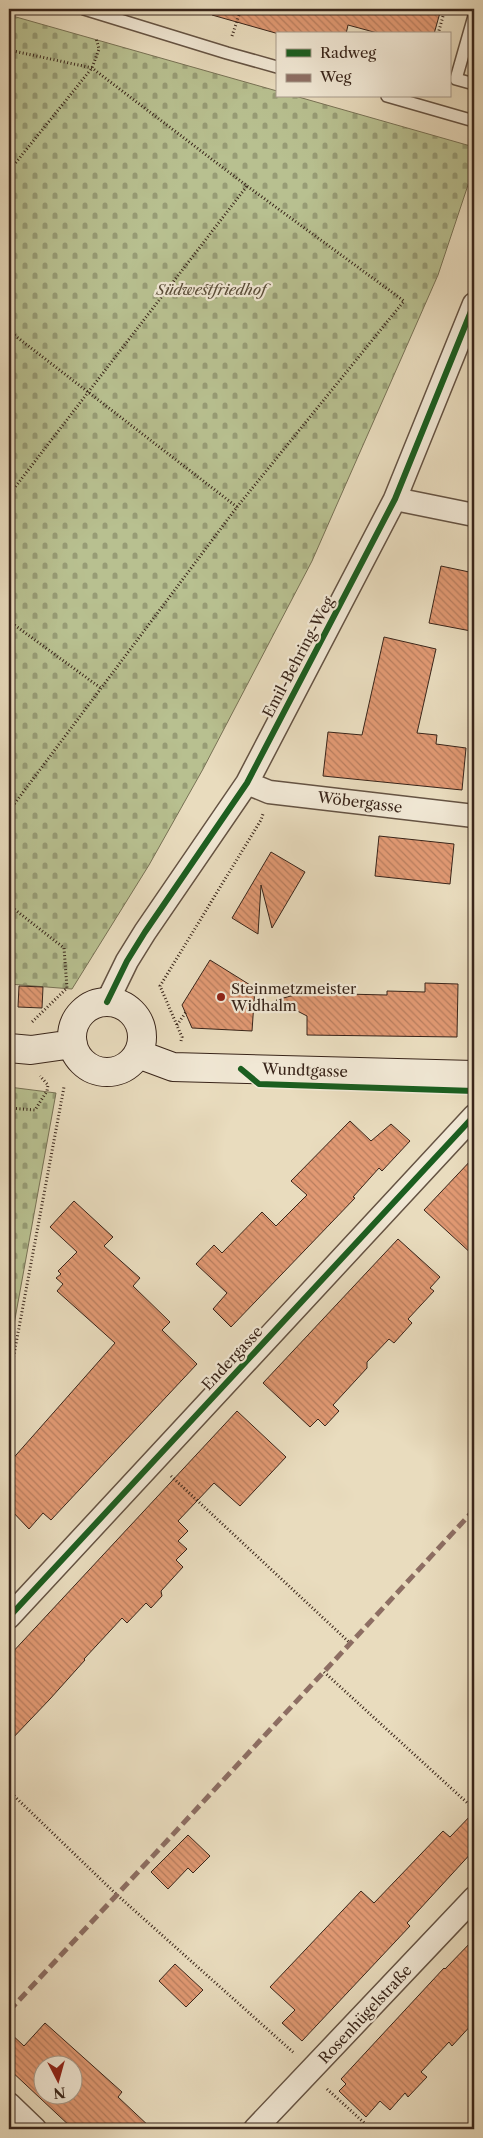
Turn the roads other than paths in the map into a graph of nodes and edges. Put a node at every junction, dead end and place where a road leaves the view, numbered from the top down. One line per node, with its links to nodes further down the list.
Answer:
1 (84, 9): 3 (lane)
2 (474, 16): 4 (lane)
3 (276, 66)
4 (474, 84)
5 (394, 98): 6 (lane)
6 (474, 121)
7 (474, 304): 8 (street, Emil-Behring-Weg)
8 (395, 500): 9 (street); 10 (street, Emil-Behring-Weg)
9 (474, 515)
10 (247, 783): 11 (street, Wöbergasse); 12 (street, Emil-Behring-Weg)
11 (474, 816)
12 (107, 1002): 13 (street); 14 (street)
13 (73, 1044): 14 (street); 15 (street)
14 (138, 1054): 16 (street, Wundtgasse)
15 (26, 1057)
16 (474, 1075)
17 (474, 1116): 18 (street, Endergasse)
18 (9, 1617)
19 (474, 1898): 22 (street, Rosenhügelstraße)
20 (9, 2104): 21 (street)
21 (35, 2129)
22 (255, 2129)

